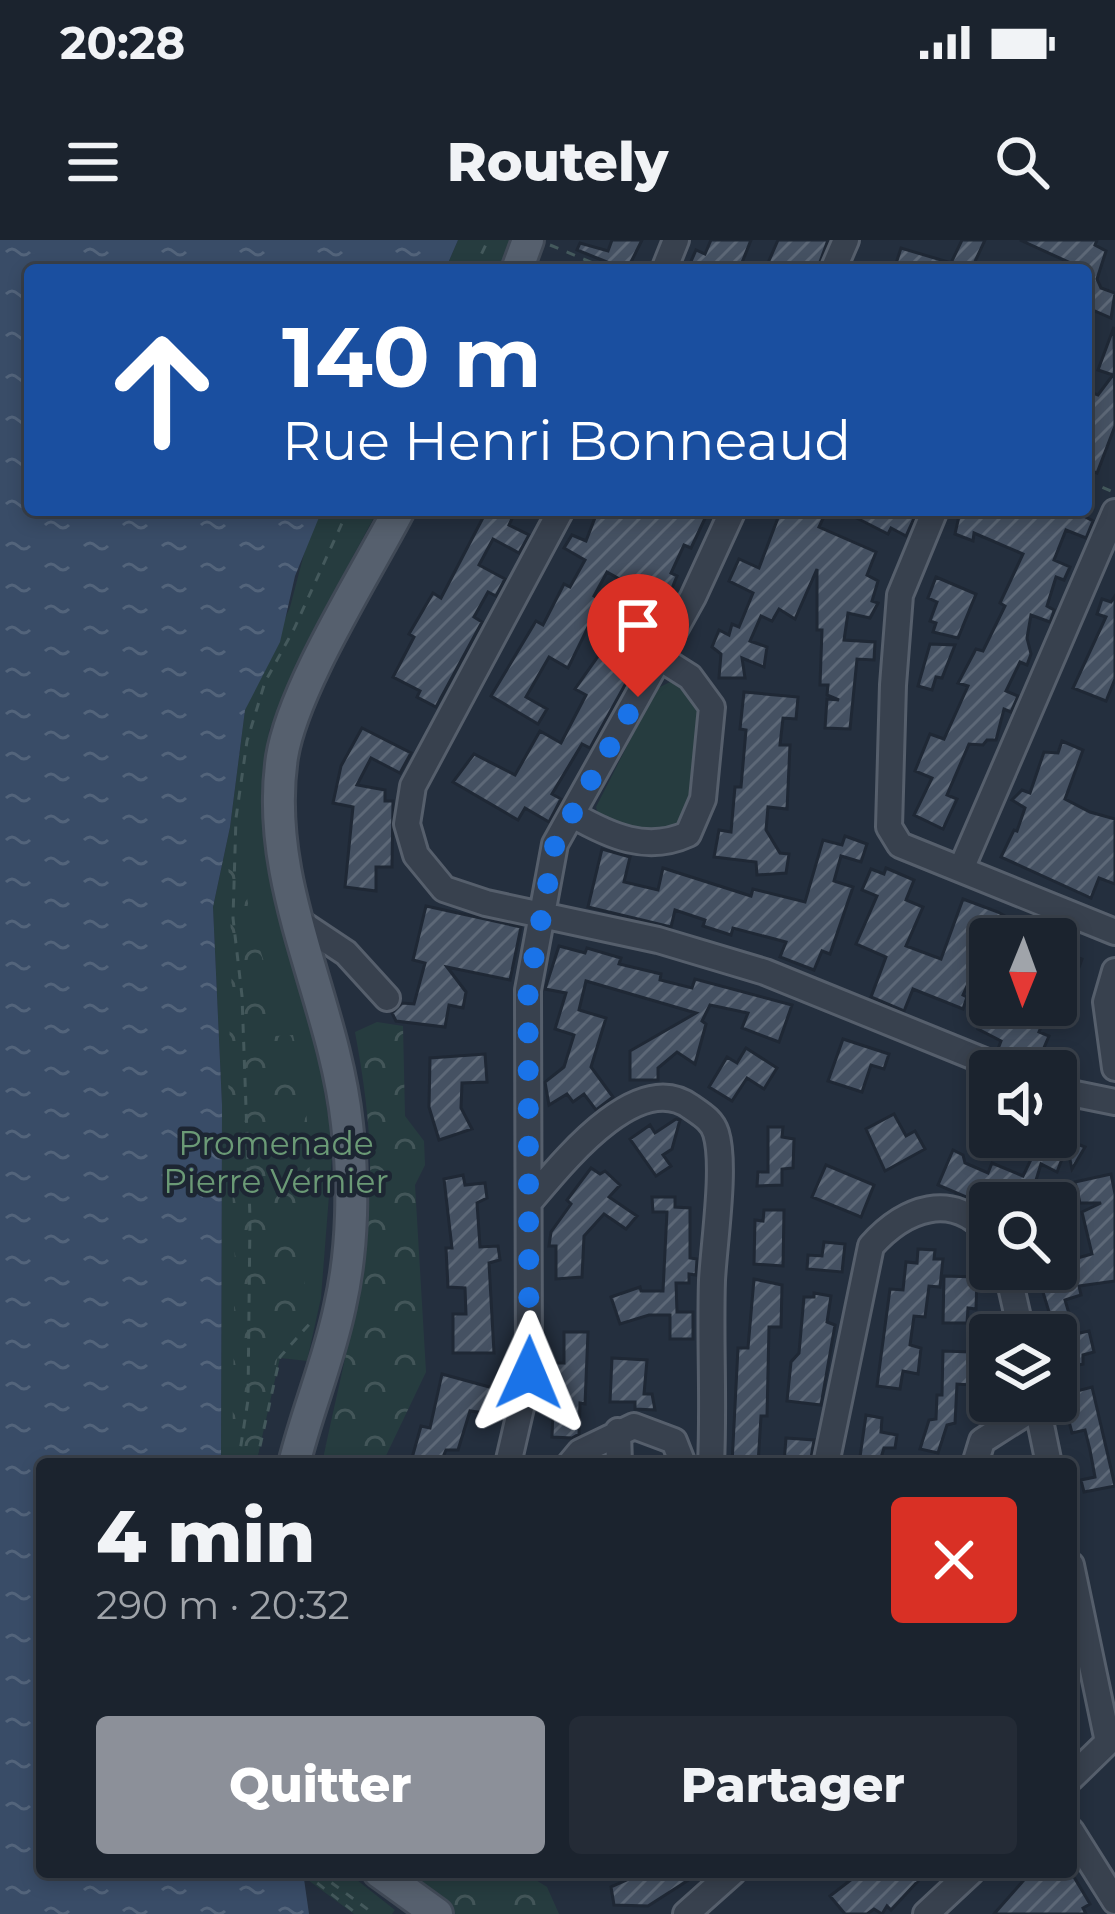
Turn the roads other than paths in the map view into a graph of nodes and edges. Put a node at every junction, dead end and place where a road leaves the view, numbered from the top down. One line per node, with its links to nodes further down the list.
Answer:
1 (1115, 512): 8 (street)
2 (396, 516): 10 (main road)
3 (558, 516): 9 (street)
4 (730, 516): 6 (street)
5 (932, 516): 8 (street)
6 (660, 658): 7 (street); 7 (street)
7 (573, 815): 9 (street)
8 (961, 869): 11 (street)
9 (541, 915): 14 (street); 18 (street)
10 (295, 919): 13 (street); 27 (main road)
11 (1115, 932)
12 (1115, 971): 15 (street)
13 (387, 998)
14 (969, 1055)
15 (1115, 1068)
16 (1077, 1094): 17 (street)
17 (1115, 1102)
18 (529, 1135): 19 (street); 20 (street)
19 (577, 1147): 20 (street); 25 (street)
20 (530, 1202): 28 (street)
21 (969, 1220): 32 (street)
22 (1009, 1422): 33 (street)
23 (1040, 1422): 34 (street)
24 (618, 1430): 26 (street); 29 (street); 30 (street)
25 (713, 1431): 26 (street); 31 (street)
26 (679, 1453)
27 (297, 1458)
28 (514, 1458)
29 (575, 1458)
30 (619, 1458)
31 (711, 1458)
32 (827, 1458)
33 (977, 1458)
34 (1048, 1458)
35 (1077, 1590): 36 (street)
36 (1112, 1741): 37 (street)
37 (1077, 1773)
38 (1077, 1841): 43 (street)
39 (370, 1878): 44 (main road)
40 (388, 1878): 45 (main road)
41 (726, 1878): 46 (street)
42 (965, 1878): 47 (street)
43 (1115, 1901)
44 (412, 1914)
45 (437, 1914)
46 (686, 1914)
47 (926, 1914)

